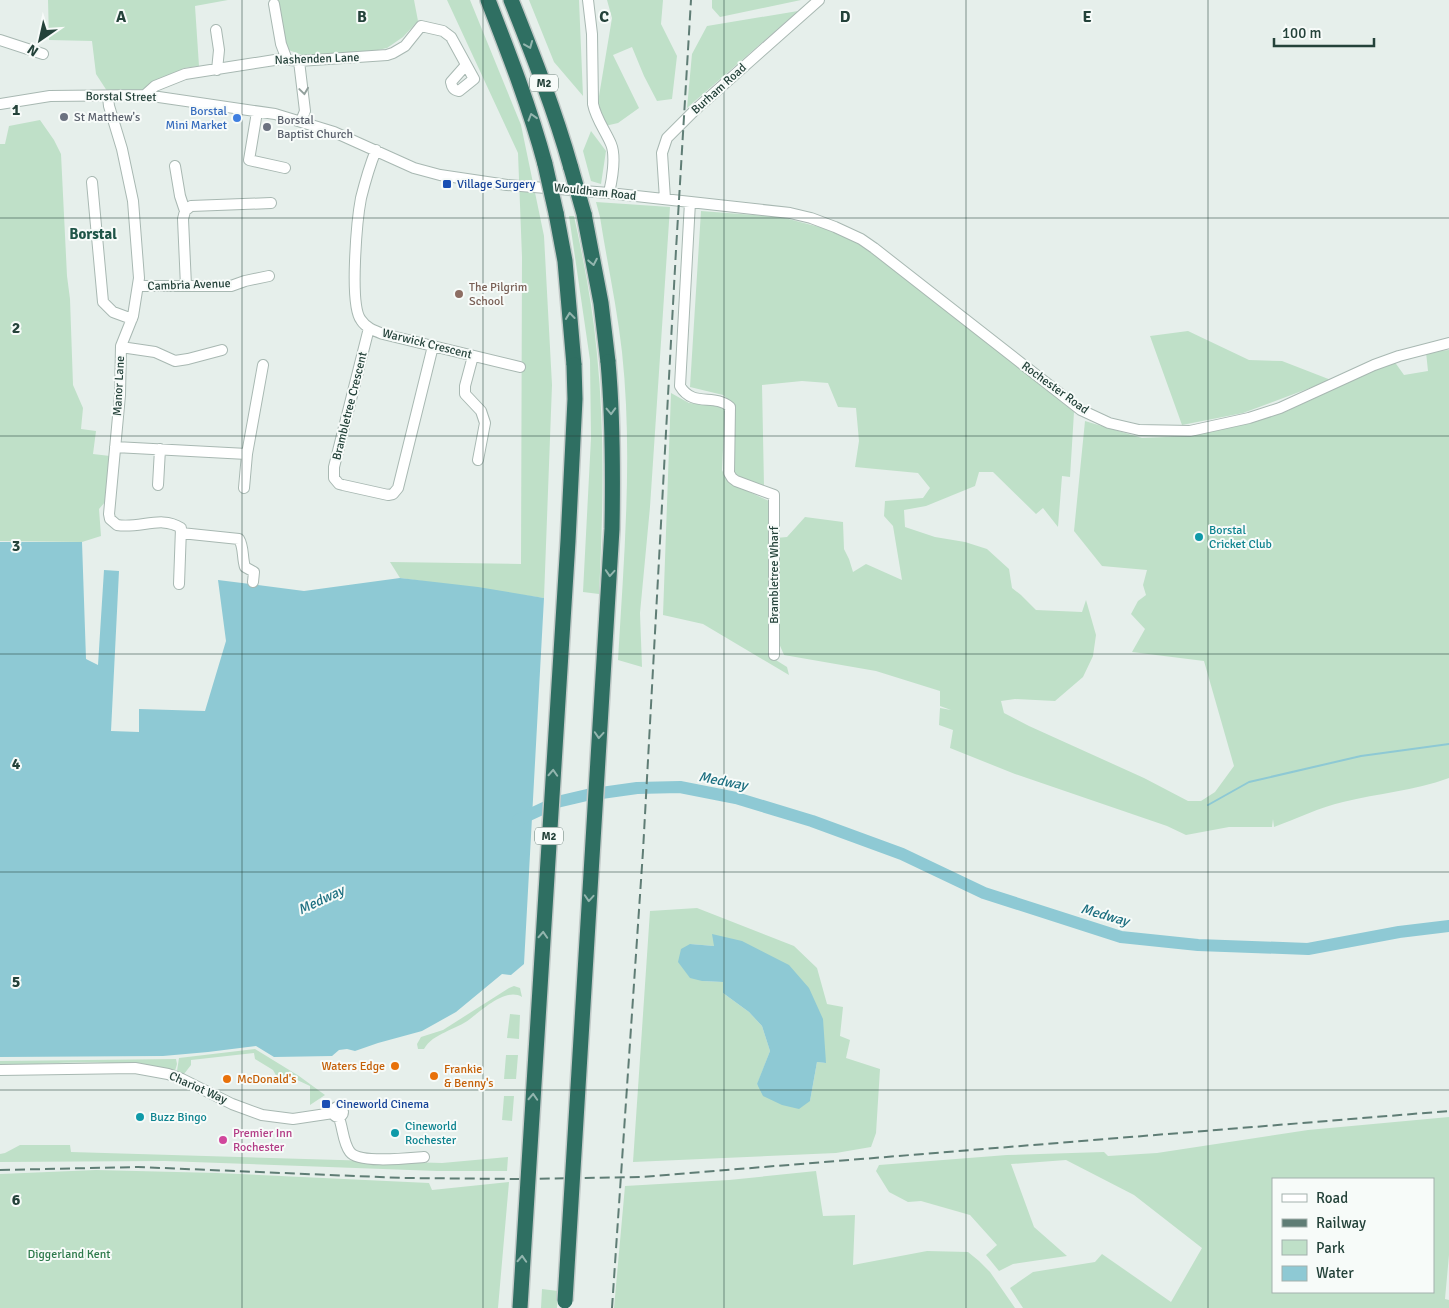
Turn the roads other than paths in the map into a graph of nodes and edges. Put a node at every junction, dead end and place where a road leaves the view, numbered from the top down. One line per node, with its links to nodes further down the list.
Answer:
1 (488, 0): 52 (highway, M2, one-way to 1, bridge)
2 (511, 0): 51 (highway, M2, one-way to 51, bridge)
3 (588, 0): 22 (street)
4 (818, 0): 23 (street, Burham Road)
5 (274, 4): 9 (street)
6 (216, 30): 12 (street)
7 (0, 40): 8 (street)
8 (44, 54)
9 (287, 60): 10 (street, Nashenden Lane); 12 (street, Nashenden Lane)
10 (299, 61): 11 (street, Nashenden Lane); 17 (street, one-way to 17)
11 (466, 65)
12 (217, 70): 13 (street, Nashenden Lane)
13 (145, 95): 14 (street, Borstal Street); 16 (street, Borstal Street)
14 (108, 97): 15 (street, Borstal Street); 28 (street, Manor Lane)
15 (0, 104)
16 (258, 112): 17 (street, Borstal Street); 20 (street)
17 (301, 121): 18 (street, Wouldham Road)
18 (376, 150): 22 (street, Wouldham Road); 31 (street, Warwick Crescent)
19 (175, 166): 26 (street)
20 (285, 168)
21 (92, 182): 30 (street)
22 (610, 193): 23 (street, Wouldham Road)
23 (665, 199): 24 (street, Wouldham Road)
24 (690, 202): 32 (street, Rochester Road); 48 (street, Brambletree Wharf)
25 (271, 203): 26 (street)
26 (185, 211): 29 (street)
27 (269, 276): 29 (street, Cambria Avenue)
28 (138, 286): 29 (street, Cambria Avenue); 30 (street, Manor Lane)
29 (186, 286)
30 (132, 319): 34 (street, Manor Lane)
31 (369, 328): 33 (street, Warwick Crescent); 33 (street, Brambletree Crescent)
32 (1449, 343)
33 (433, 346): 36 (street, Warwick Crescent)
34 (121, 347): 35 (street); 39 (street, Manor Lane)
35 (222, 350)
36 (473, 356): 38 (street, Warwick Crescent); 42 (street)
37 (263, 366): 41 (street)
38 (520, 367)
39 (115, 447): 40 (street); 45 (street, Manor Lane)
40 (160, 449): 41 (street); 43 (street)
41 (247, 454): 44 (street)
42 (478, 460)
43 (158, 486)
44 (244, 488)
45 (181, 534): 46 (street); 47 (street)
46 (253, 582)
47 (179, 584)
48 (774, 655)
49 (0, 1070): 50 (street, Chariot Way)
50 (424, 1157)
51 (566, 1306)
52 (520, 1308)

